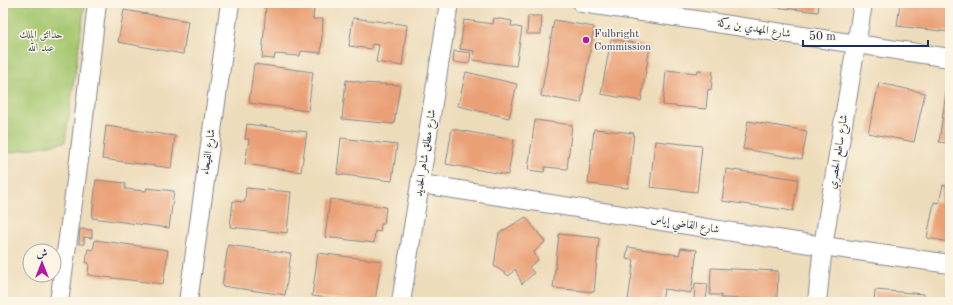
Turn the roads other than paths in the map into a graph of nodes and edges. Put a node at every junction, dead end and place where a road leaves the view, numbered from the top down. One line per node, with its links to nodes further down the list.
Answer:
1 (98, 3): 12 (street)
2 (230, 3): 13 (street, شارع الفيحاء)
3 (449, 3): 9 (street, شارع مطلق شاهر الحديد)
4 (582, 3): 6 (street, شارع المهدي بن بركة)
5 (863, 3): 7 (street, شارع ساطع الحصري)
6 (647, 8): 7 (street, شارع المهدي بن بركة)
7 (856, 44): 8 (street, شارع المهدي بن بركة); 10 (street, شارع ساطع الحصري)
8 (950, 58)
9 (421, 184): 10 (street, شارع القاضي إياس); 14 (street, شارع مطلق شاهر الحديد)
10 (823, 246): 11 (street, شارع القاضي إياس); 15 (street, شارع ساطع الحصري)
11 (950, 264)
12 (59, 302)
13 (188, 302)
14 (401, 302)
15 (816, 302)

